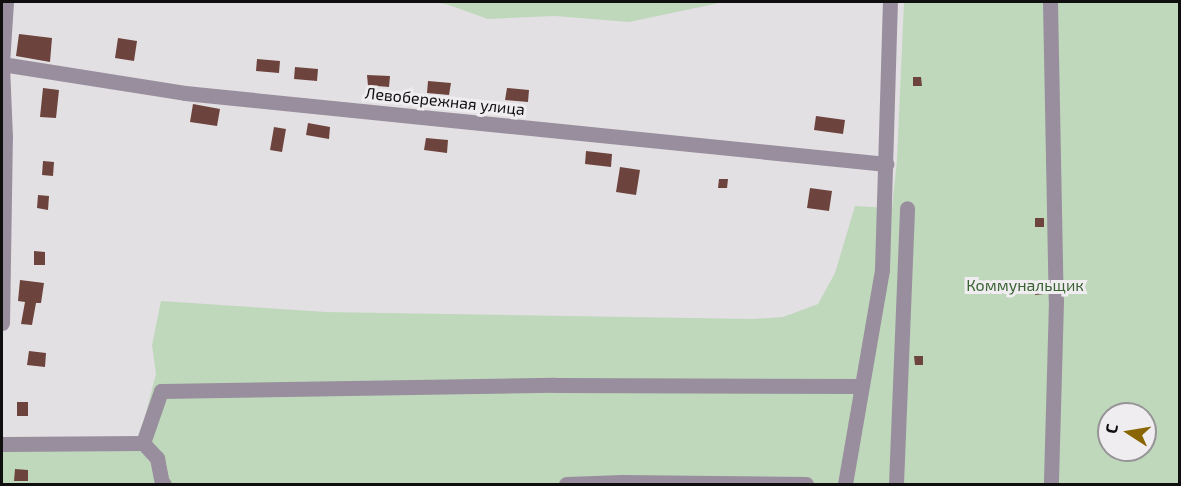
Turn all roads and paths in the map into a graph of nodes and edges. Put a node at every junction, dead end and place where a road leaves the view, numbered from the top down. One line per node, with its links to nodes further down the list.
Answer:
1 (6, 2): 4 (street)
2 (890, 2): 5 (street)
3 (1050, 2): 16 (street)
4 (2, 64): 5 (street, Левобережная улица); 7 (street)
5 (886, 164): 8 (street)
6 (907, 208): 15 (street)
7 (2, 323)
8 (861, 386): 9 (street); 14 (street)
9 (143, 443): 10 (street); 11 (street)
10 (2, 444)
11 (165, 484)
12 (566, 484): 13 (street)
13 (806, 484)
14 (845, 484)
15 (896, 484)
16 (1051, 484)

